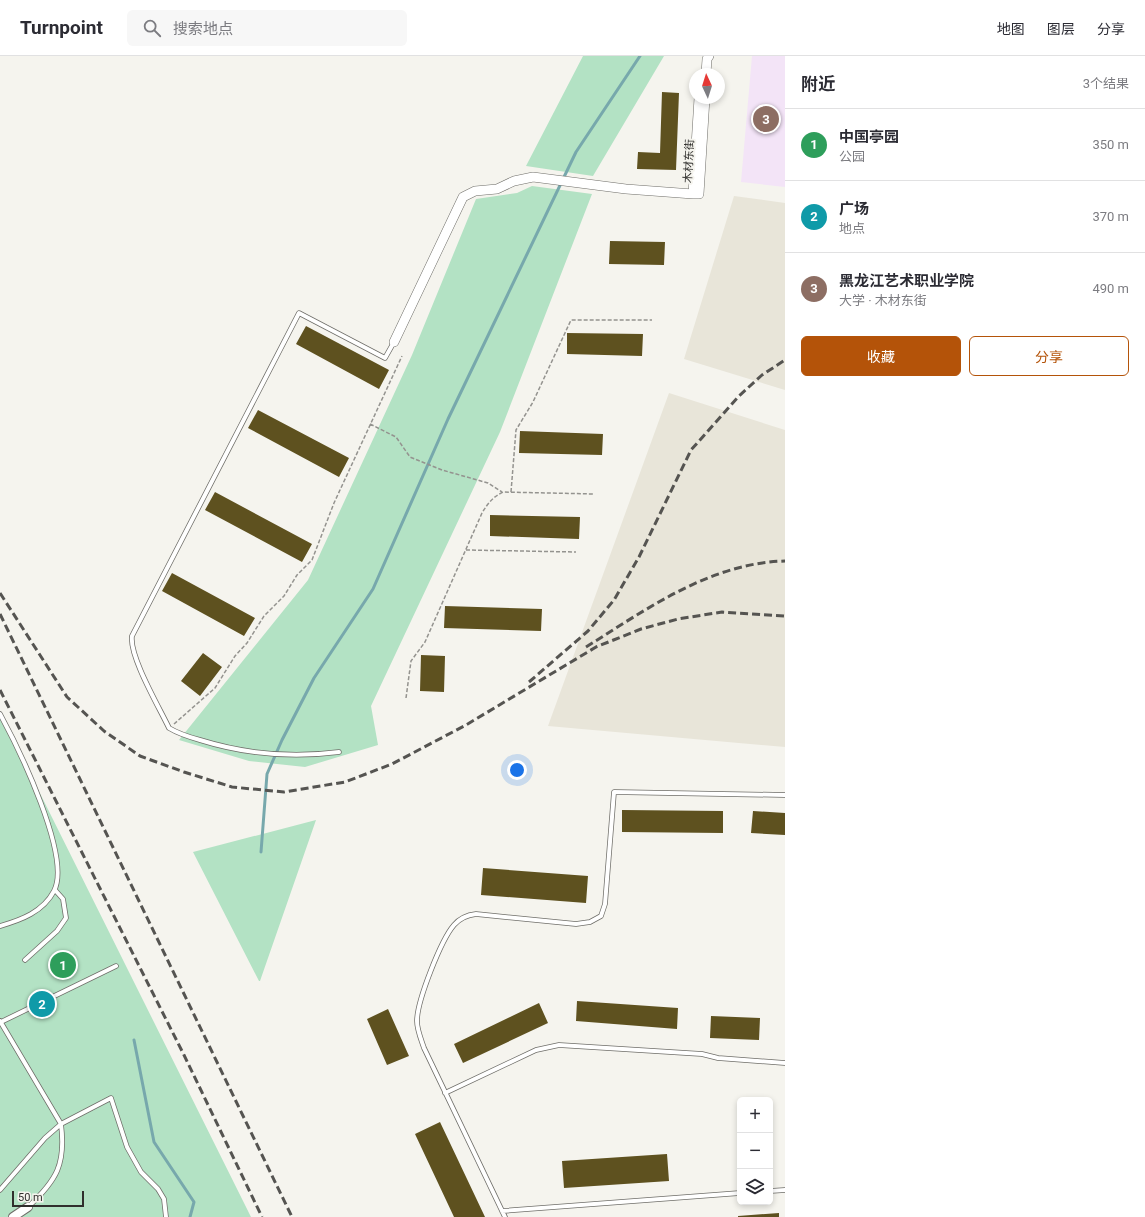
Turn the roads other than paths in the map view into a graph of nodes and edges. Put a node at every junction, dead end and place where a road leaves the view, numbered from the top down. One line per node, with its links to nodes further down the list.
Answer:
1 (701, 56): 3 (street)
2 (709, 56): 4 (street)
3 (700, 68)
4 (706, 68)
5 (699, 104): 7 (street, 木材东街)
6 (705, 104): 7 (street, 木材东街)
7 (693, 194): 8 (street)
8 (394, 342): 10 (lane)
9 (0, 714): 12 (lane)
10 (339, 752)
11 (785, 795): 18 (lane)
12 (54, 890): 13 (lane); 14 (lane)
13 (0, 926)
14 (25, 960)
15 (116, 966): 16 (lane)
16 (0, 1021): 19 (lane)
17 (785, 1063): 18 (lane)
18 (445, 1093): 25 (lane)
19 (61, 1124): 20 (lane); 24 (lane); 27 (lane)
20 (0, 1190)
21 (785, 1190): 22 (lane)
22 (773, 1191)
23 (737, 1193): 25 (lane)
24 (28, 1207): 26 (street)
25 (502, 1211): 28 (lane)
26 (13, 1217)
27 (166, 1217)
28 (505, 1217)

